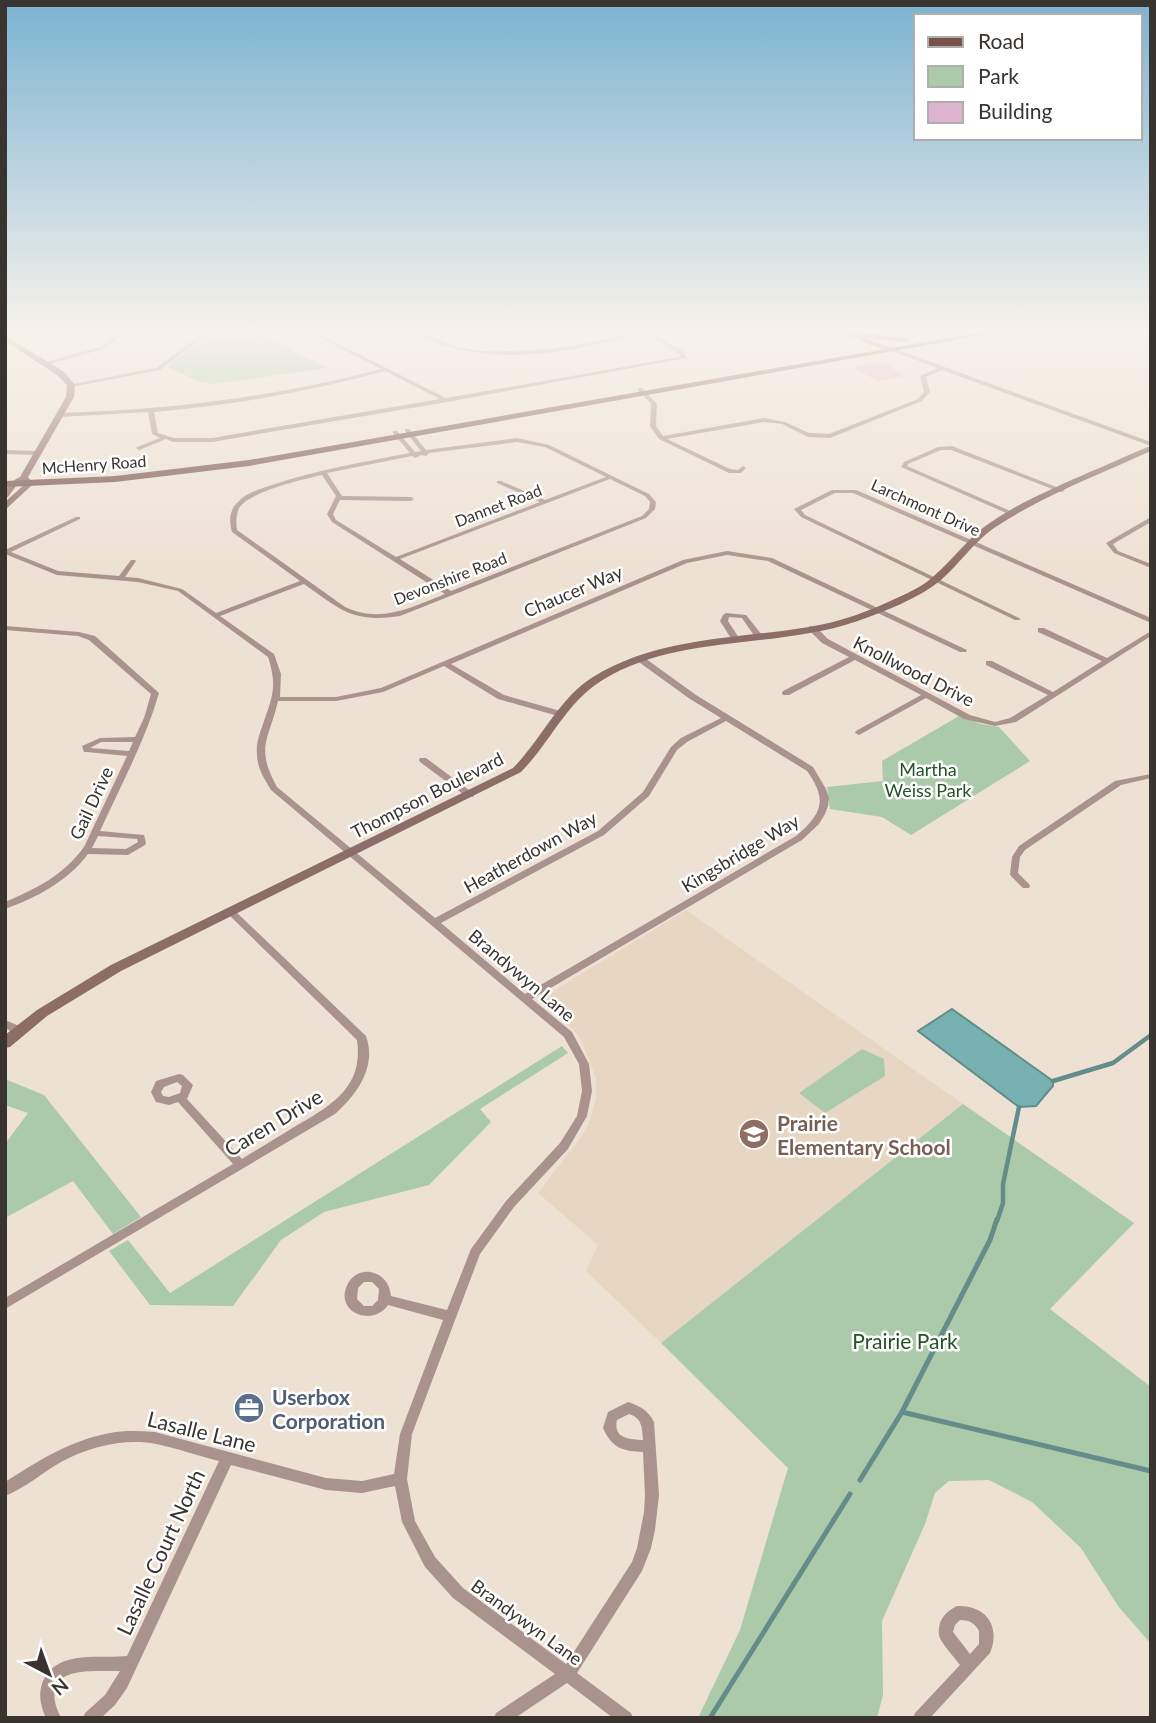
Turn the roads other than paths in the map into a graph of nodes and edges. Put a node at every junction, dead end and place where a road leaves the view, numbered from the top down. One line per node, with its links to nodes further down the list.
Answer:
1 (63, 409): 9 (street)
2 (161, 409): 8 (street)
3 (392, 409): 11 (street)
4 (541, 409): 10 (main road, McHenry Road)
5 (654, 409): 12 (street)
6 (896, 409): 12 (street)
7 (1053, 409): 13 (street)
8 (151, 411): 9 (street); 11 (street)
9 (60, 415): 16 (street)
10 (403, 433): 17 (street); 18 (street); 22 (main road, McHenry Road)
11 (164, 438): 14 (street)
12 (662, 438): 19 (street)
13 (1151, 446): 25 (street, Thompson Boulevard)
14 (139, 448)
15 (5, 453): 16 (street)
16 (38, 453): 22 (street)
17 (426, 454): 18 (street, Devonshire Road); 21 (street, Devonshire Road)
18 (415, 456): 20 (street, Devonshire Road)
19 (721, 467)
20 (324, 473): 27 (street); 41 (street, Devonshire Road)
21 (611, 477): 29 (street, Dannet Road); 42 (street, Devonshire Road)
22 (27, 480): 23 (main road, McHenry Road); 30 (street)
23 (8, 482): 26 (street)
24 (499, 482): 29 (street)
25 (1062, 491): 31 (street, Thompson Boulevard); 31 (street)
26 (5, 495)
27 (338, 498): 28 (street); 36 (street)
28 (411, 499)
29 (545, 502): 36 (street, Dannet Road)
30 (5, 506)
31 (1013, 514): 34 (street, Thompson Boulevard)
32 (78, 518): 35 (street)
33 (1151, 519): 38 (street)
34 (971, 543): 40 (street, Thompson Boulevard); 40 (street, Larchmont Drive); 46 (street, Larchmont Drive)
35 (6, 552): 39 (street, Brandywyn Lane)
36 (395, 559): 42 (street)
37 (133, 561): 39 (street)
38 (1151, 566)
39 (120, 579): 44 (street, Brandywyn Lane)
40 (937, 579): 43 (street, Thompson Boulevard); 45 (street)
41 (303, 582): 42 (street, Devonshire Road); 44 (street)
42 (451, 594)
43 (880, 610): 48 (street, Thompson Boulevard); 53 (street, Chaucer Way); 57 (street, Chaucer Way)
44 (216, 615): 62 (street, Brandywyn Lane)
45 (1017, 619)
46 (1151, 621)
47 (5, 628): 66 (street, Gail Drive)
48 (812, 628): 51 (street, Thompson Boulevard); 55 (street, Knollwood Drive)
49 (1041, 630): 56 (street)
50 (1151, 633): 56 (street, Knollwood Drive)
51 (758, 635): 52 (street, Thompson Boulevard); 52 (street)
52 (735, 638): 54 (street, Thompson Boulevard)
53 (963, 650)
54 (639, 658): 63 (street, Thompson Boulevard); 64 (street, Kingsbridge Way)
55 (853, 658): 59 (street); 61 (street, Knollwood Drive)
56 (1108, 662): 60 (street, Knollwood Drive)
57 (444, 663): 62 (street, Chaucer Way); 63 (street)
58 (989, 663): 60 (street)
59 (786, 693)
60 (1054, 695): 61 (street, Knollwood Drive)
61 (925, 696): 65 (street)
62 (275, 699): 73 (street, Brandywyn Lane)
63 (561, 713): 70 (street, Thompson Boulevard)
64 (726, 718): 77 (street, Heatherdown Way); 78 (street, Kingsbridge Way)
65 (859, 733)
66 (138, 739): 67 (street, Gail Drive); 67 (street, Gail Drive)
67 (132, 754): 71 (street, Gail Drive)
68 (423, 760): 70 (street)
69 (1151, 776): 74 (street)
70 (470, 795): 73 (street, Thompson Boulevard)
71 (95, 833): 72 (street, Gail Drive); 72 (street)
72 (86, 851): 75 (street, Gail Drive)
73 (351, 853): 76 (street, Thompson Boulevard); 77 (street, Brandywyn Lane)
74 (1026, 886)
75 (5, 906)
76 (231, 912): 80 (street, Thompson Boulevard); 83 (street, Caren Drive)
77 (434, 923): 78 (street, Brandywyn Lane)
78 (524, 999): 86 (street, Brandywyn Lane)
79 (5, 1023): 80 (street)
80 (20, 1031): 81 (street, Thompson Boulevard)
81 (5, 1044)
82 (180, 1098): 83 (street)
83 (241, 1165): 85 (street, Caren Drive)
84 (385, 1298): 86 (street)
85 (5, 1304)
86 (449, 1316): 89 (street, Brandywyn Lane)
87 (649, 1446): 93 (street)
88 (228, 1459): 89 (street, Lasalle Lane); 90 (street, Lasalle Lane); 91 (street, Lasalle Court North)
89 (400, 1479): 93 (street, Brandywyn Lane)
90 (5, 1490)
91 (131, 1663): 94 (street, Lasalle Court North); 95 (street, Lasalle Court North)
92 (969, 1665): 98 (street)
93 (568, 1674): 96 (street); 97 (street, Brandywyn Lane)
94 (54, 1718)
95 (90, 1718)
96 (502, 1718)
97 (626, 1718)
98 (920, 1718)

